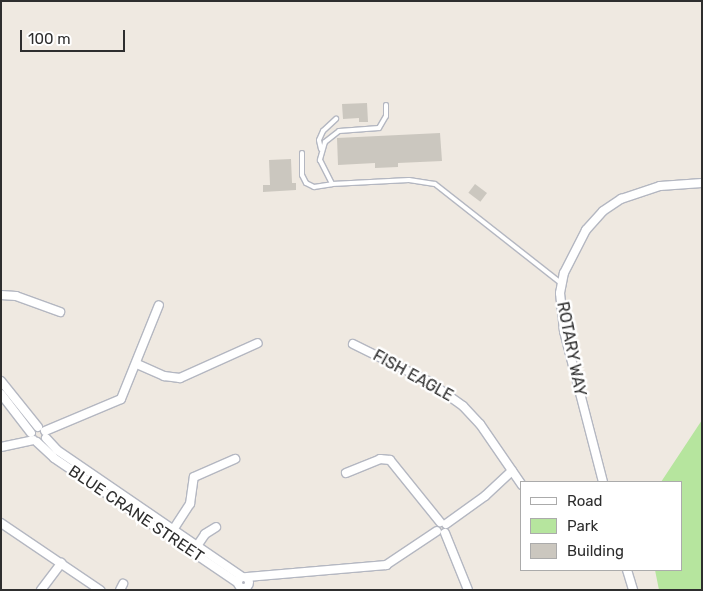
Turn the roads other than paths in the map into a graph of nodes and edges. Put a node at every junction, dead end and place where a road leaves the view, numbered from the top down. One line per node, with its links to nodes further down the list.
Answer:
1 (386, 105): 3 (lane)
2 (336, 120): 3 (lane)
3 (321, 149): 5 (lane)
4 (302, 154): 5 (lane)
5 (332, 184): 7 (lane)
6 (702, 184): 7 (street, ROTARY WAY)
7 (561, 284): 22 (street, ROTARY WAY)
8 (1, 295): 10 (street)
9 (159, 305): 13 (street)
10 (60, 312)
11 (258, 343): 13 (street)
12 (353, 344): 20 (street, FISH EAGLE)
13 (137, 364): 16 (street)
14 (1, 381): 16 (street, BLUE CRANE STREET)
15 (1, 394): 17 (street, BLUE CRANE STREET)
16 (43, 432): 17 (street); 17 (street); 28 (street, BLUE CRANE STREET)
17 (34, 438): 18 (street); 28 (street, BLUE CRANE STREET)
18 (1, 447)
19 (235, 459): 28 (street)
20 (512, 471): 23 (street, FISH EAGLE); 24 (street)
21 (346, 473): 24 (street)
22 (603, 481)
23 (520, 482)
24 (443, 523): 27 (street)
25 (3, 527): 30 (street)
26 (216, 527): 29 (street)
27 (441, 532): 32 (street); 35 (street)
28 (171, 533): 29 (street, BLUE CRANE STREET); 32 (street, BLUE CRANE STREET)
29 (197, 546): 32 (street, BLUE CRANE STREET)
30 (61, 563): 33 (street); 34 (street)
31 (627, 571): 36 (street)
32 (244, 584)
33 (41, 590)
34 (100, 590)
35 (468, 590)
36 (633, 590)

